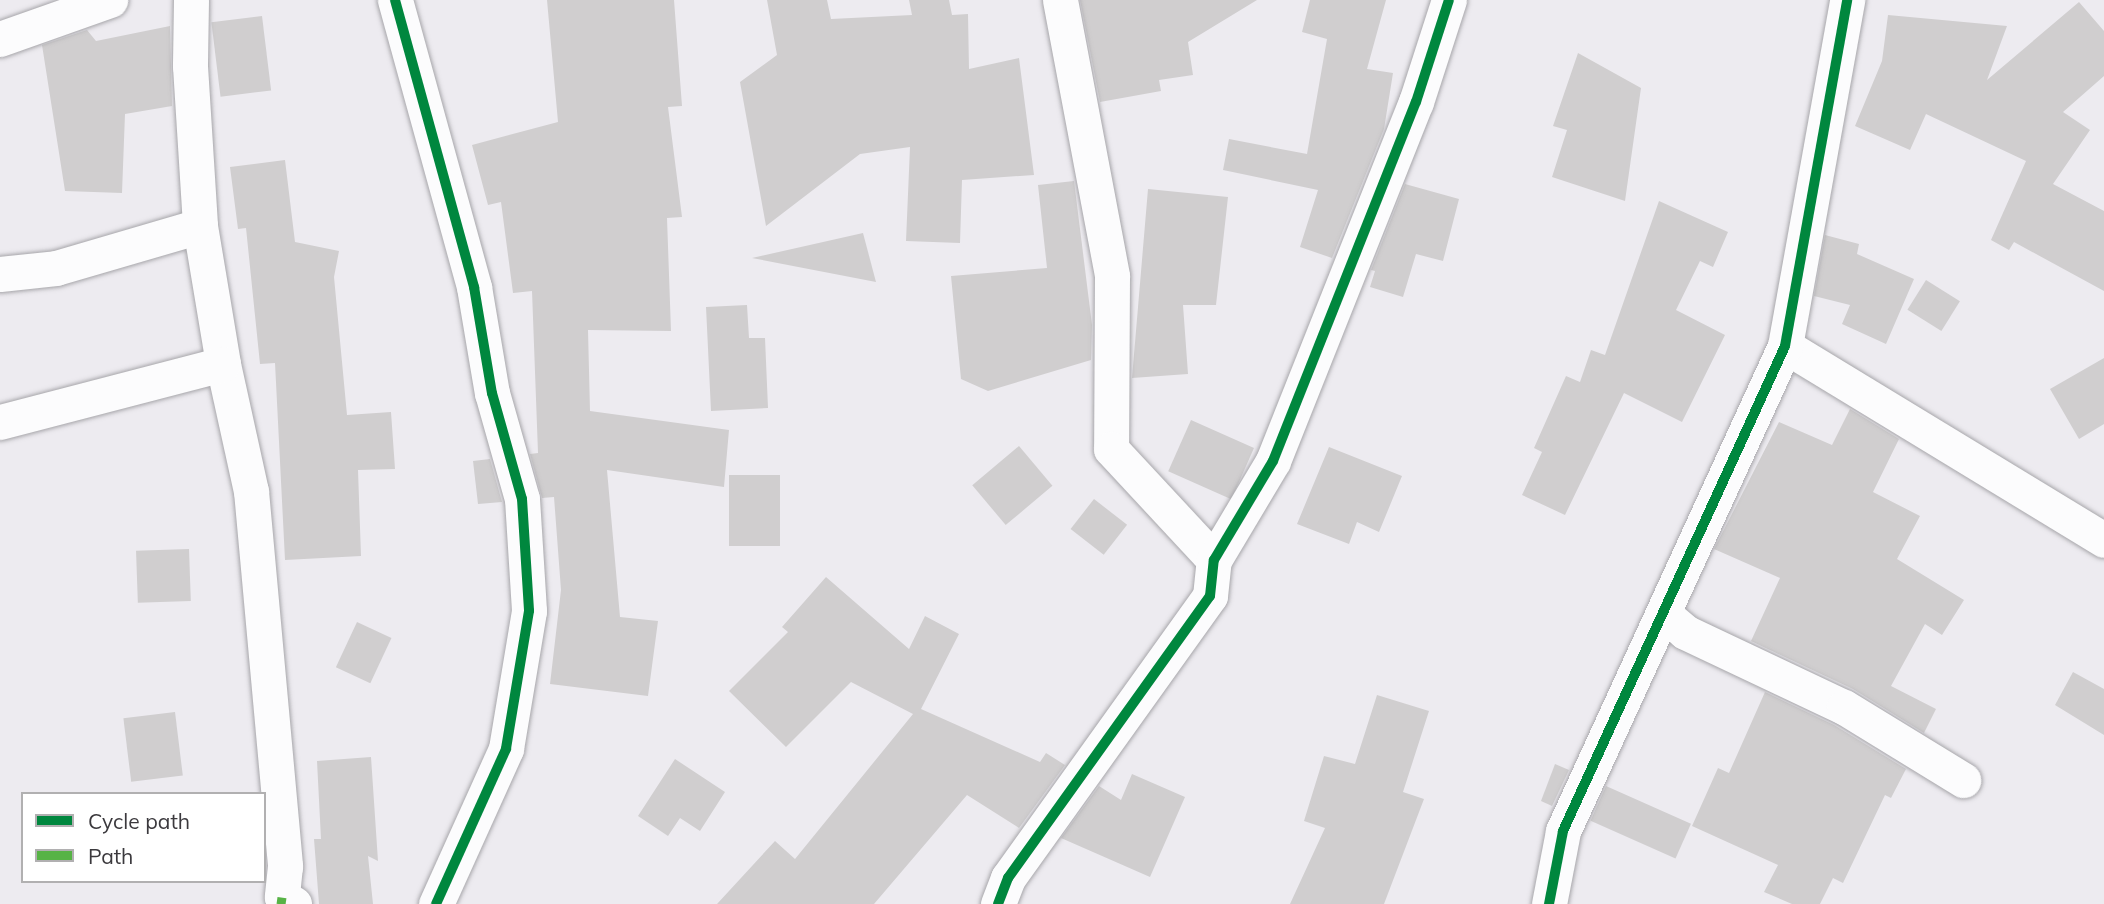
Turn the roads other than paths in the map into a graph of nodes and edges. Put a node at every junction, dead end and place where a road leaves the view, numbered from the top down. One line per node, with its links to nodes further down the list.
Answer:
1 (110, 0): 7 (street)
2 (191, 0): 8 (street)
3 (395, 0): 18 (street)
4 (1060, 0): 14 (street)
5 (1449, 0): 14 (street)
6 (1847, 0): 10 (street)
7 (0, 39)
8 (200, 226): 9 (street); 11 (street)
9 (0, 274)
10 (1785, 346): 13 (street); 15 (street)
11 (223, 364): 12 (street); 17 (street)
12 (0, 422)
13 (2104, 540)
14 (1214, 560): 19 (street)
15 (1665, 615): 16 (street); 20 (street)
16 (1963, 780)
17 (294, 904)
18 (436, 904)
19 (998, 904)
20 (1549, 904)

